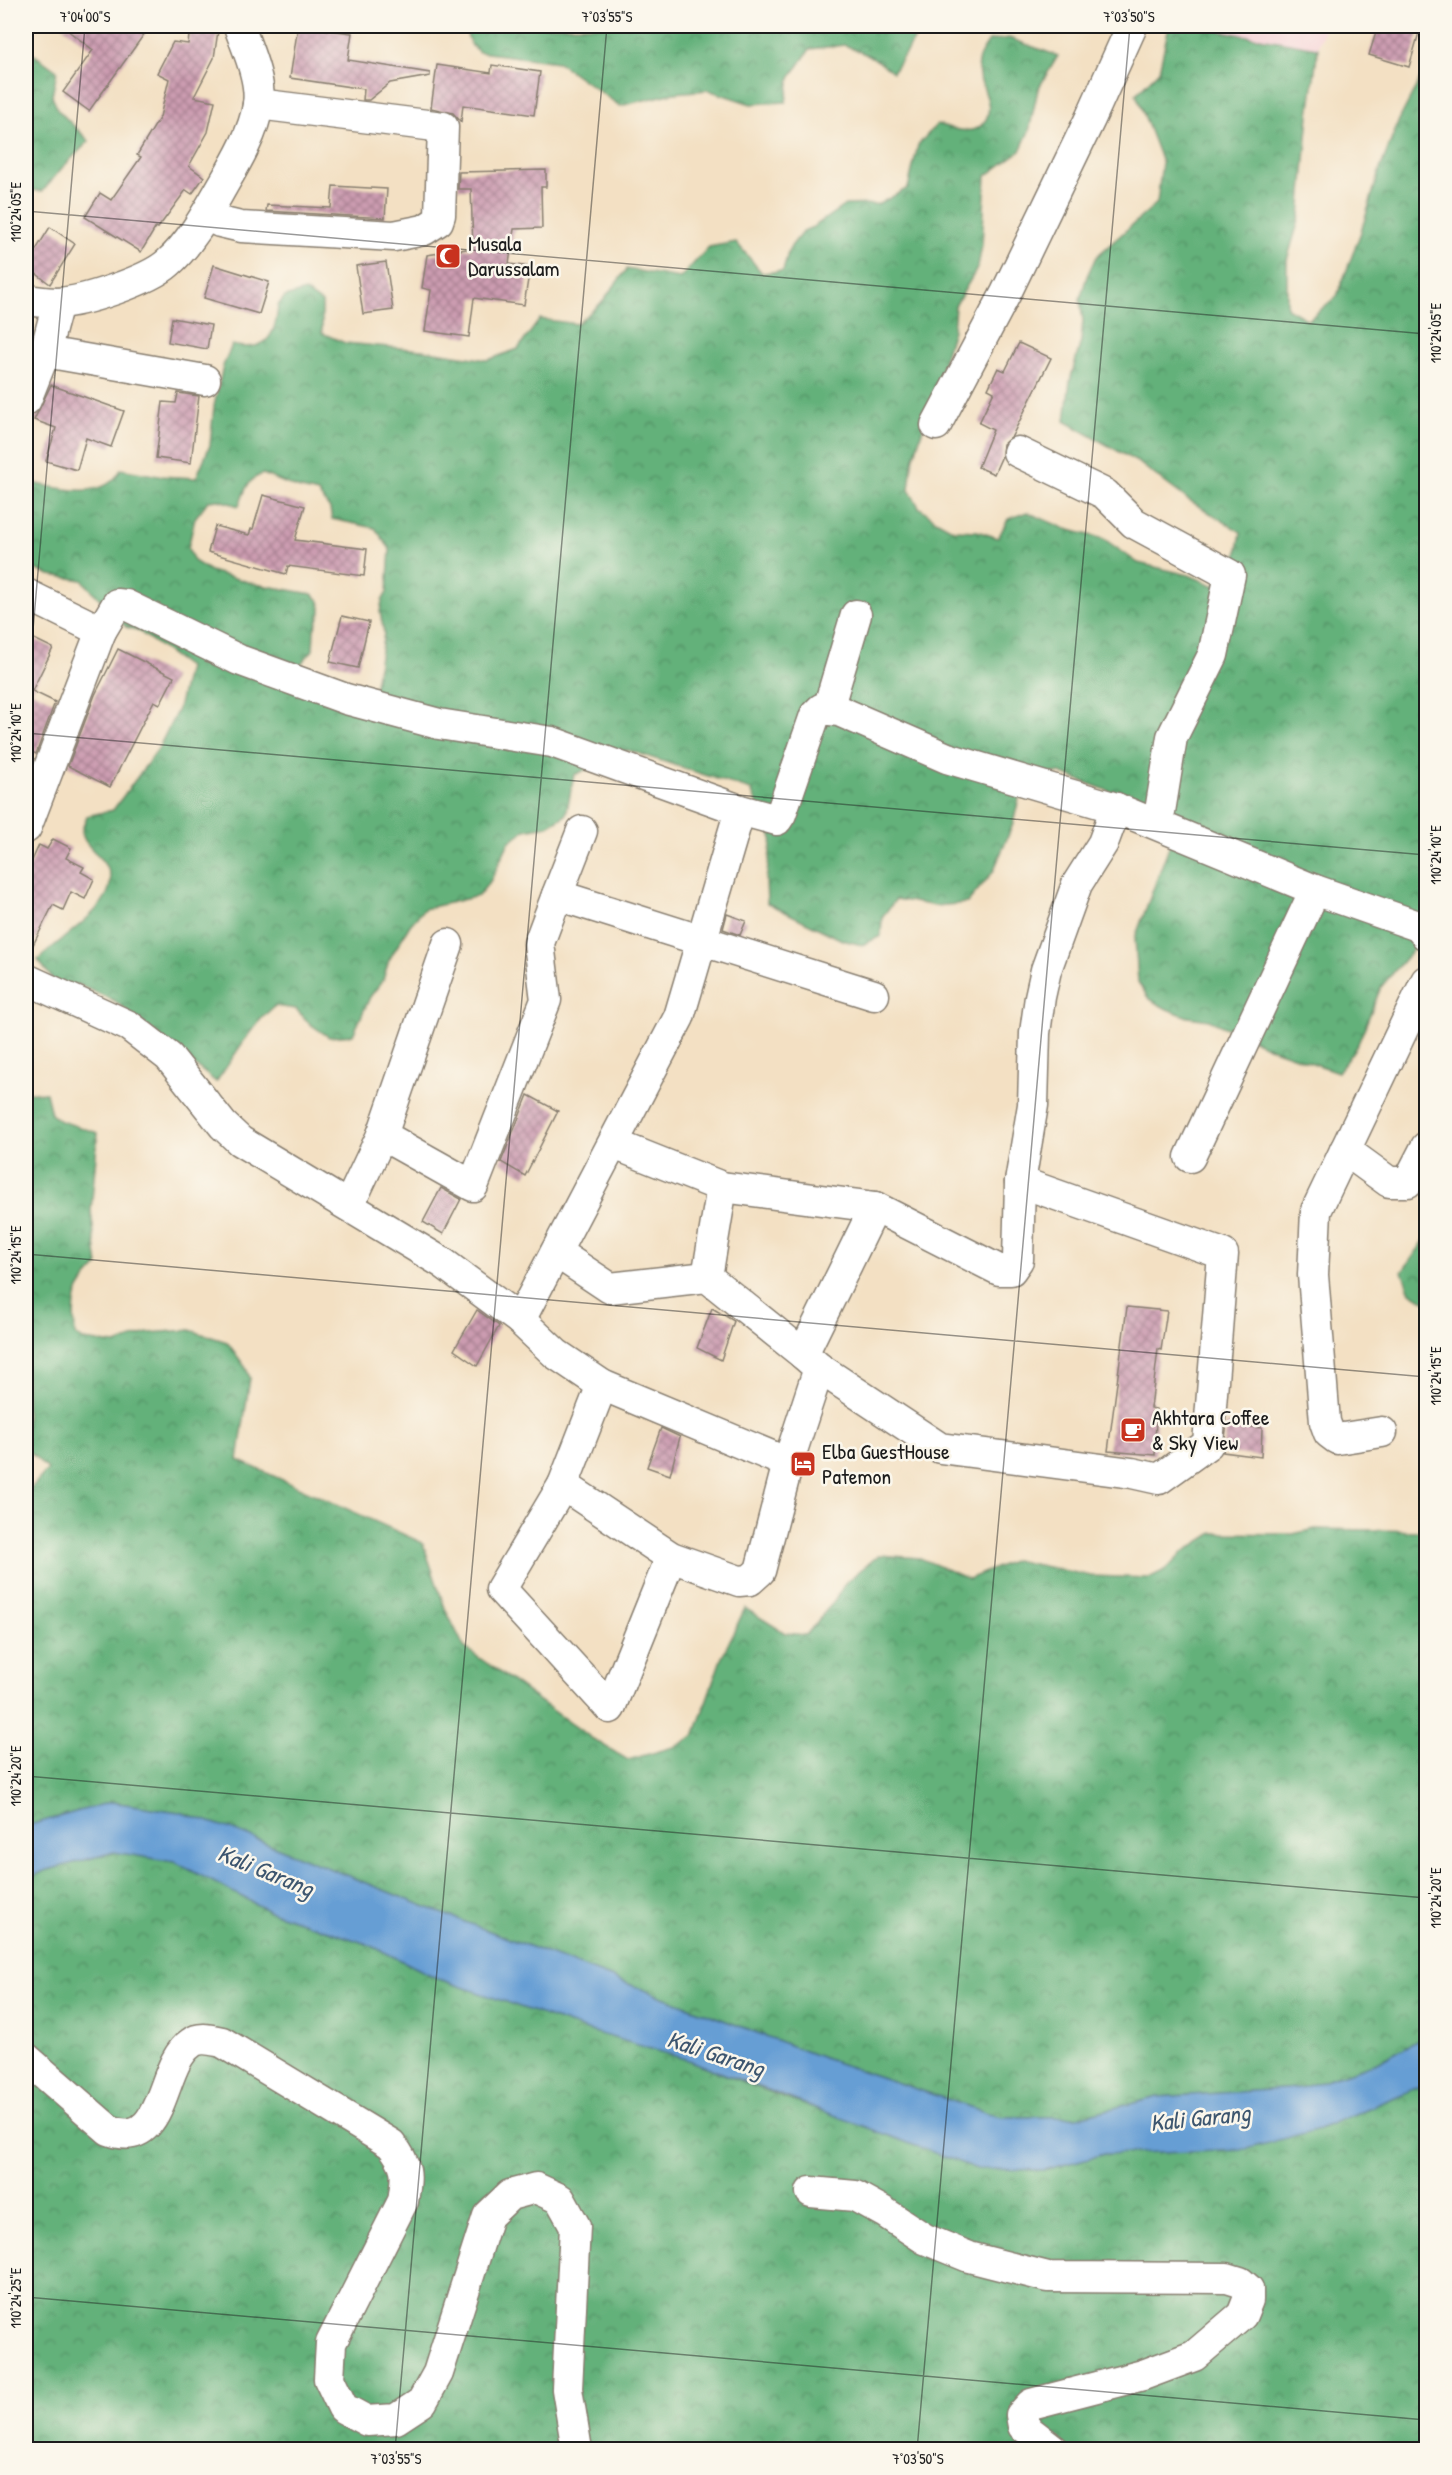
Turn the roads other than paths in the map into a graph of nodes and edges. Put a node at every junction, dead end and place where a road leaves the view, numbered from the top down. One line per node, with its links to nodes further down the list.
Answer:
1 (240, 26): 3 (street)
2 (1132, 26): 10 (street)
3 (258, 104): 4 (street); 4 (street)
4 (206, 215): 6 (street)
5 (26, 300): 6 (street)
6 (58, 303): 7 (street)
7 (45, 352): 8 (street); 9 (street)
8 (205, 380)
9 (26, 400)
10 (936, 425)
11 (1018, 453): 18 (street)
12 (26, 594): 14 (street)
13 (856, 615): 15 (street)
14 (101, 631): 17 (street); 19 (street)
15 (828, 709): 16 (street); 17 (street)
16 (1116, 808): 18 (street); 34 (street)
17 (740, 810): 24 (street)
18 (1158, 824): 21 (street)
19 (26, 828)
20 (582, 831): 22 (street)
21 (1316, 890): 23 (street); 33 (street)
22 (557, 895): 24 (street); 29 (street)
23 (1426, 935)
24 (702, 941): 28 (street); 30 (street)
25 (448, 944): 29 (street)
26 (26, 979): 36 (street)
27 (1426, 981): 32 (street)
28 (874, 995)
29 (382, 1135): 36 (street)
30 (614, 1144): 35 (street); 38 (street)
31 (1426, 1147): 32 (street)
32 (1345, 1150): 43 (street)
33 (1190, 1157)
34 (1020, 1182): 37 (street); 41 (street)
35 (722, 1187): 37 (street); 39 (street)
36 (349, 1205): 40 (street)
37 (875, 1208): 41 (street)
38 (556, 1252): 39 (street); 40 (street)
39 (707, 1277): 41 (street)
40 (520, 1320): 42 (street)
41 (811, 1361): 44 (street)
42 (602, 1385): 44 (street); 45 (street)
43 (1382, 1432)
44 (788, 1463): 46 (street)
45 (563, 1485): 46 (street); 46 (street)
46 (671, 1557)
47 (26, 2058): 49 (street)
48 (811, 2192): 50 (street)
49 (577, 2450)
50 (1054, 2450)

